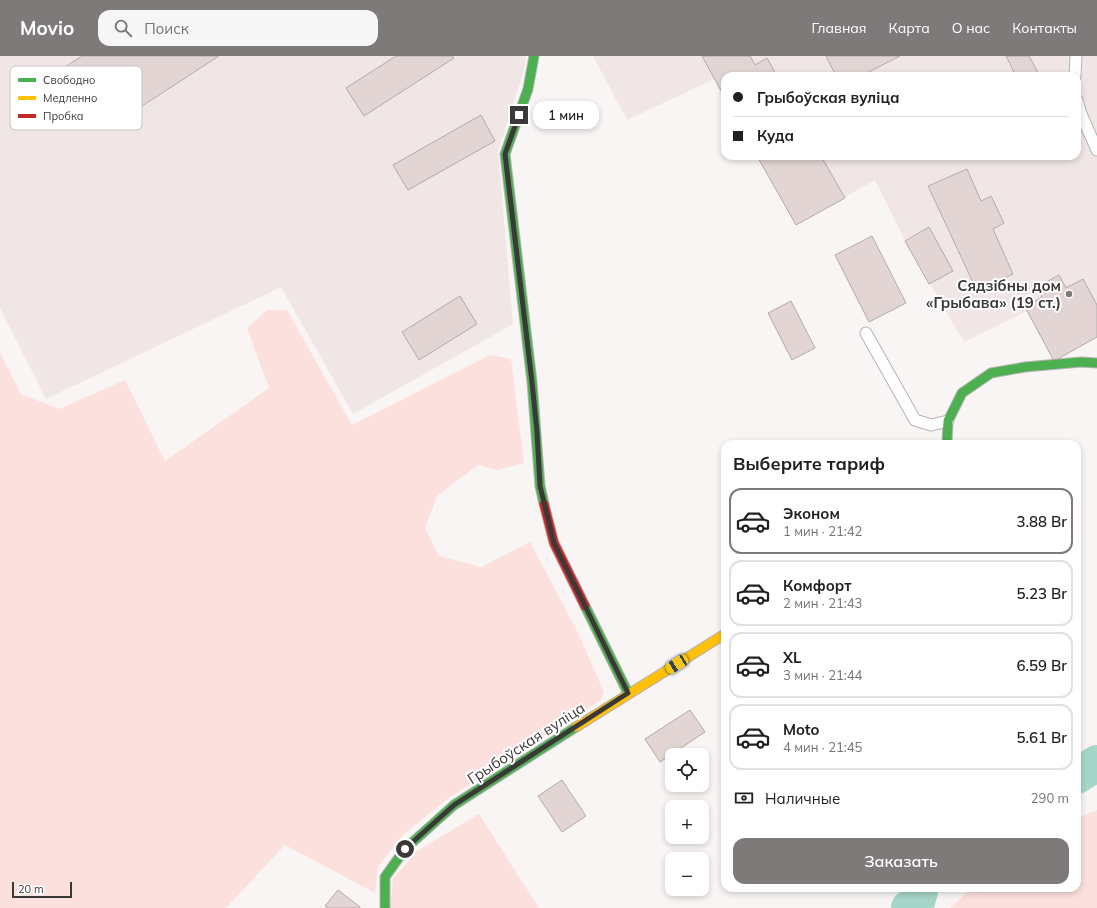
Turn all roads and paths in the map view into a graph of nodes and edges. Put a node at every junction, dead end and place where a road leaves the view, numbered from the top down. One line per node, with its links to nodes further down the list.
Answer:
1 (534, 56): 11 (street)
2 (1076, 56): 3 (lane)
3 (1075, 72)
4 (1081, 114): 5 (lane)
5 (1097, 150)
6 (866, 333): 8 (lane)
7 (1097, 363): 8 (street)
8 (948, 421): 9 (street)
9 (947, 440)
10 (721, 636): 11 (street, Грыбоўская вуліца)
11 (628, 693): 12 (street, Грыбоўская вуліца)
12 (385, 908)

